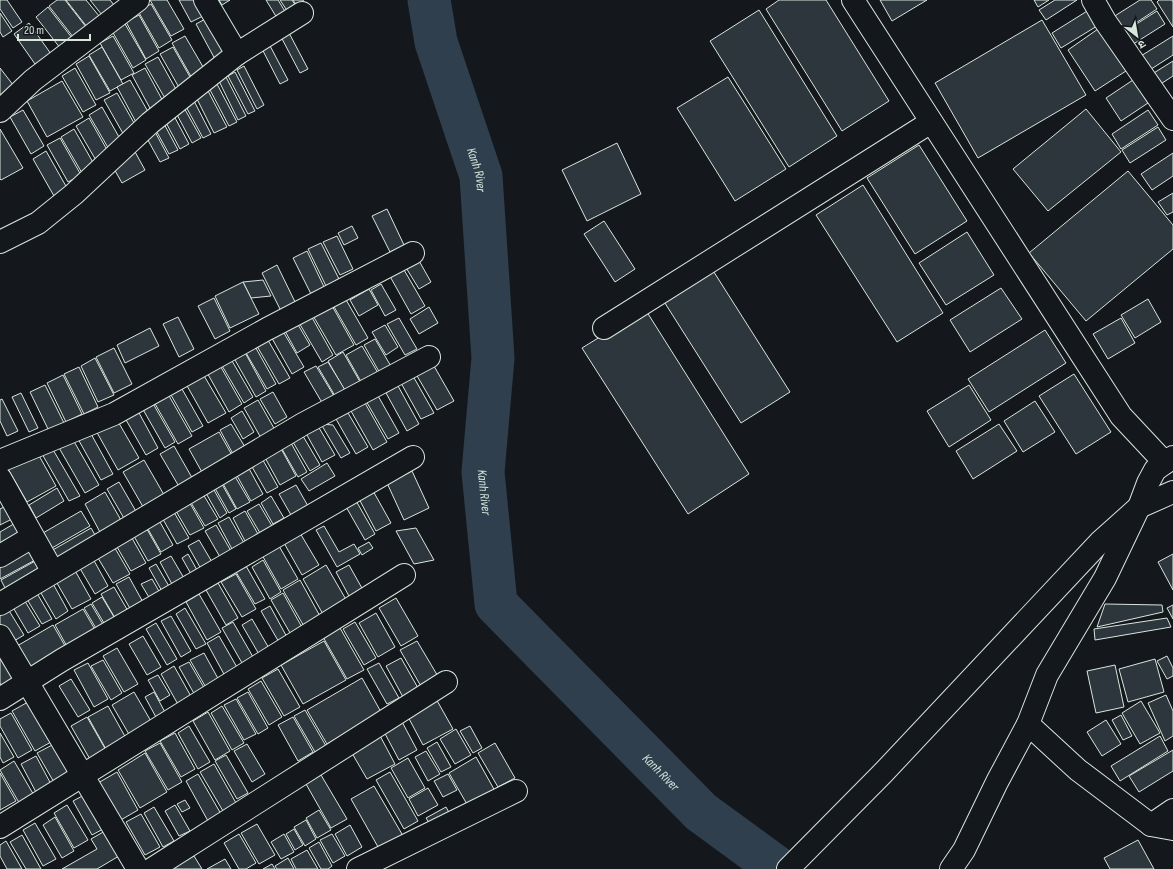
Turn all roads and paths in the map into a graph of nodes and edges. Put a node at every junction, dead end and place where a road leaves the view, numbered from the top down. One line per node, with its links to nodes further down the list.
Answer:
1 (138, 0): 7 (street)
2 (206, 0): 6 (street)
3 (853, 0): 9 (street)
4 (1093, 0): 8 (street)
5 (302, 13): 6 (street)
6 (237, 54): 10 (street)
7 (0, 111)
8 (1173, 119)
9 (931, 122): 12 (street); 15 (street)
10 (0, 242)
11 (413, 253): 16 (street)
12 (604, 328)
13 (428, 357): 22 (street)
14 (413, 457): 26 (street)
15 (1169, 460): 19 (street)
16 (0, 461)
17 (0, 478): 20 (street)
18 (1173, 492): 19 (street)
19 (1139, 507): 29 (street); 39 (street)
20 (32, 537): 21 (street); 22 (street)
21 (0, 556)
22 (53, 572): 24 (street)
23 (404, 575): 30 (street)
24 (0, 604)
25 (0, 636): 26 (street)
26 (28, 682): 28 (street); 30 (street)
27 (446, 682): 37 (street)
28 (0, 699)
29 (1028, 724): 33 (street); 40 (street)
30 (82, 774): 34 (street); 36 (street)
31 (516, 791): 38 (street)
32 (1173, 810): 33 (street)
33 (1151, 825): 35 (street)
34 (0, 827)
35 (1173, 829)
36 (138, 869)
37 (152, 869)
38 (358, 869)
39 (788, 869)
40 (952, 869)

